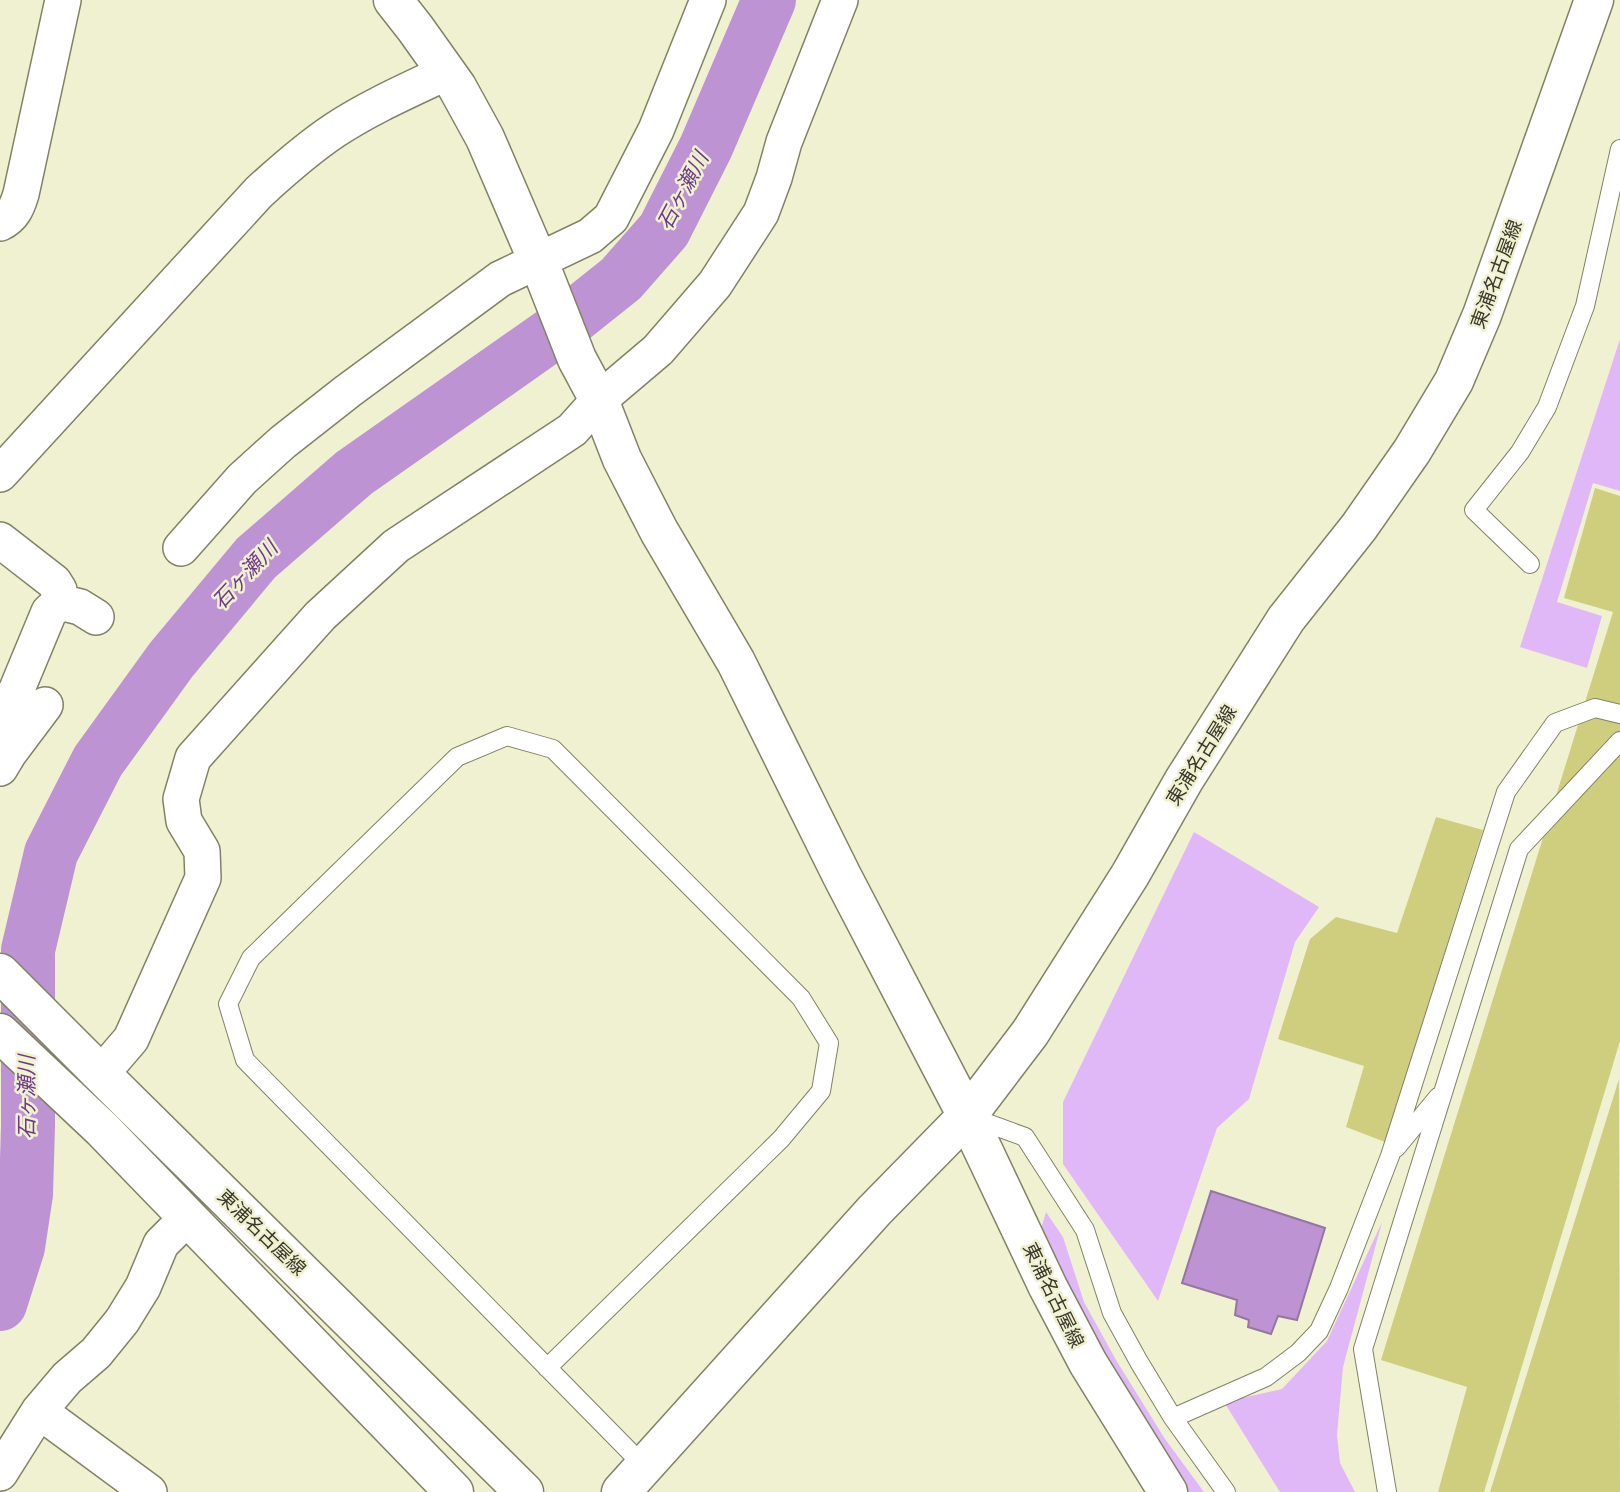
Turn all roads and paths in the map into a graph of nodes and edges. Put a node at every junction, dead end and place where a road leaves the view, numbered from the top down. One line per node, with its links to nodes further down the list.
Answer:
1 (63, 0): 8 (street)
2 (393, 0): 6 (main road)
3 (708, 0): 9 (street)
4 (840, 0): 10 (street)
5 (1594, 0): 26 (main road, 東浦名古屋線)
6 (447, 72): 9 (main road); 11 (street)
7 (1620, 149): 14 (lane)
8 (0, 223)
9 (541, 268): 10 (main road); 13 (street)
10 (599, 400): 24 (street); 26 (main road)
11 (0, 474)
12 (0, 540): 15 (street)
13 (181, 548)
14 (1530, 564)
15 (60, 602): 16 (street); 19 (street)
16 (96, 617)
17 (45, 705): 21 (street)
18 (1620, 715): 27 (lane)
19 (0, 721)
20 (1620, 741): 25 (lane)
21 (0, 768)
22 (0, 973): 24 (main road, 東浦名古屋線)
23 (0, 1033): 28 (main road)
24 (95, 1068): 36 (main road, 東浦名古屋線)
25 (1444, 1089): 27 (lane); 39 (lane)
26 (967, 1116): 31 (lane); 33 (main road); 37 (main road, 東浦名古屋線)
27 (1390, 1156): 31 (lane)
28 (187, 1218): 30 (street); 35 (main road)
29 (547, 1368): 29 (lane); 33 (lane)
30 (39, 1411): 32 (street); 34 (street)
31 (1173, 1418): 38 (lane)
32 (0, 1473)
33 (632, 1479)
34 (149, 1492)
35 (454, 1492)
36 (524, 1492)
37 (1168, 1492)
38 (1226, 1492)
39 (1387, 1492)

